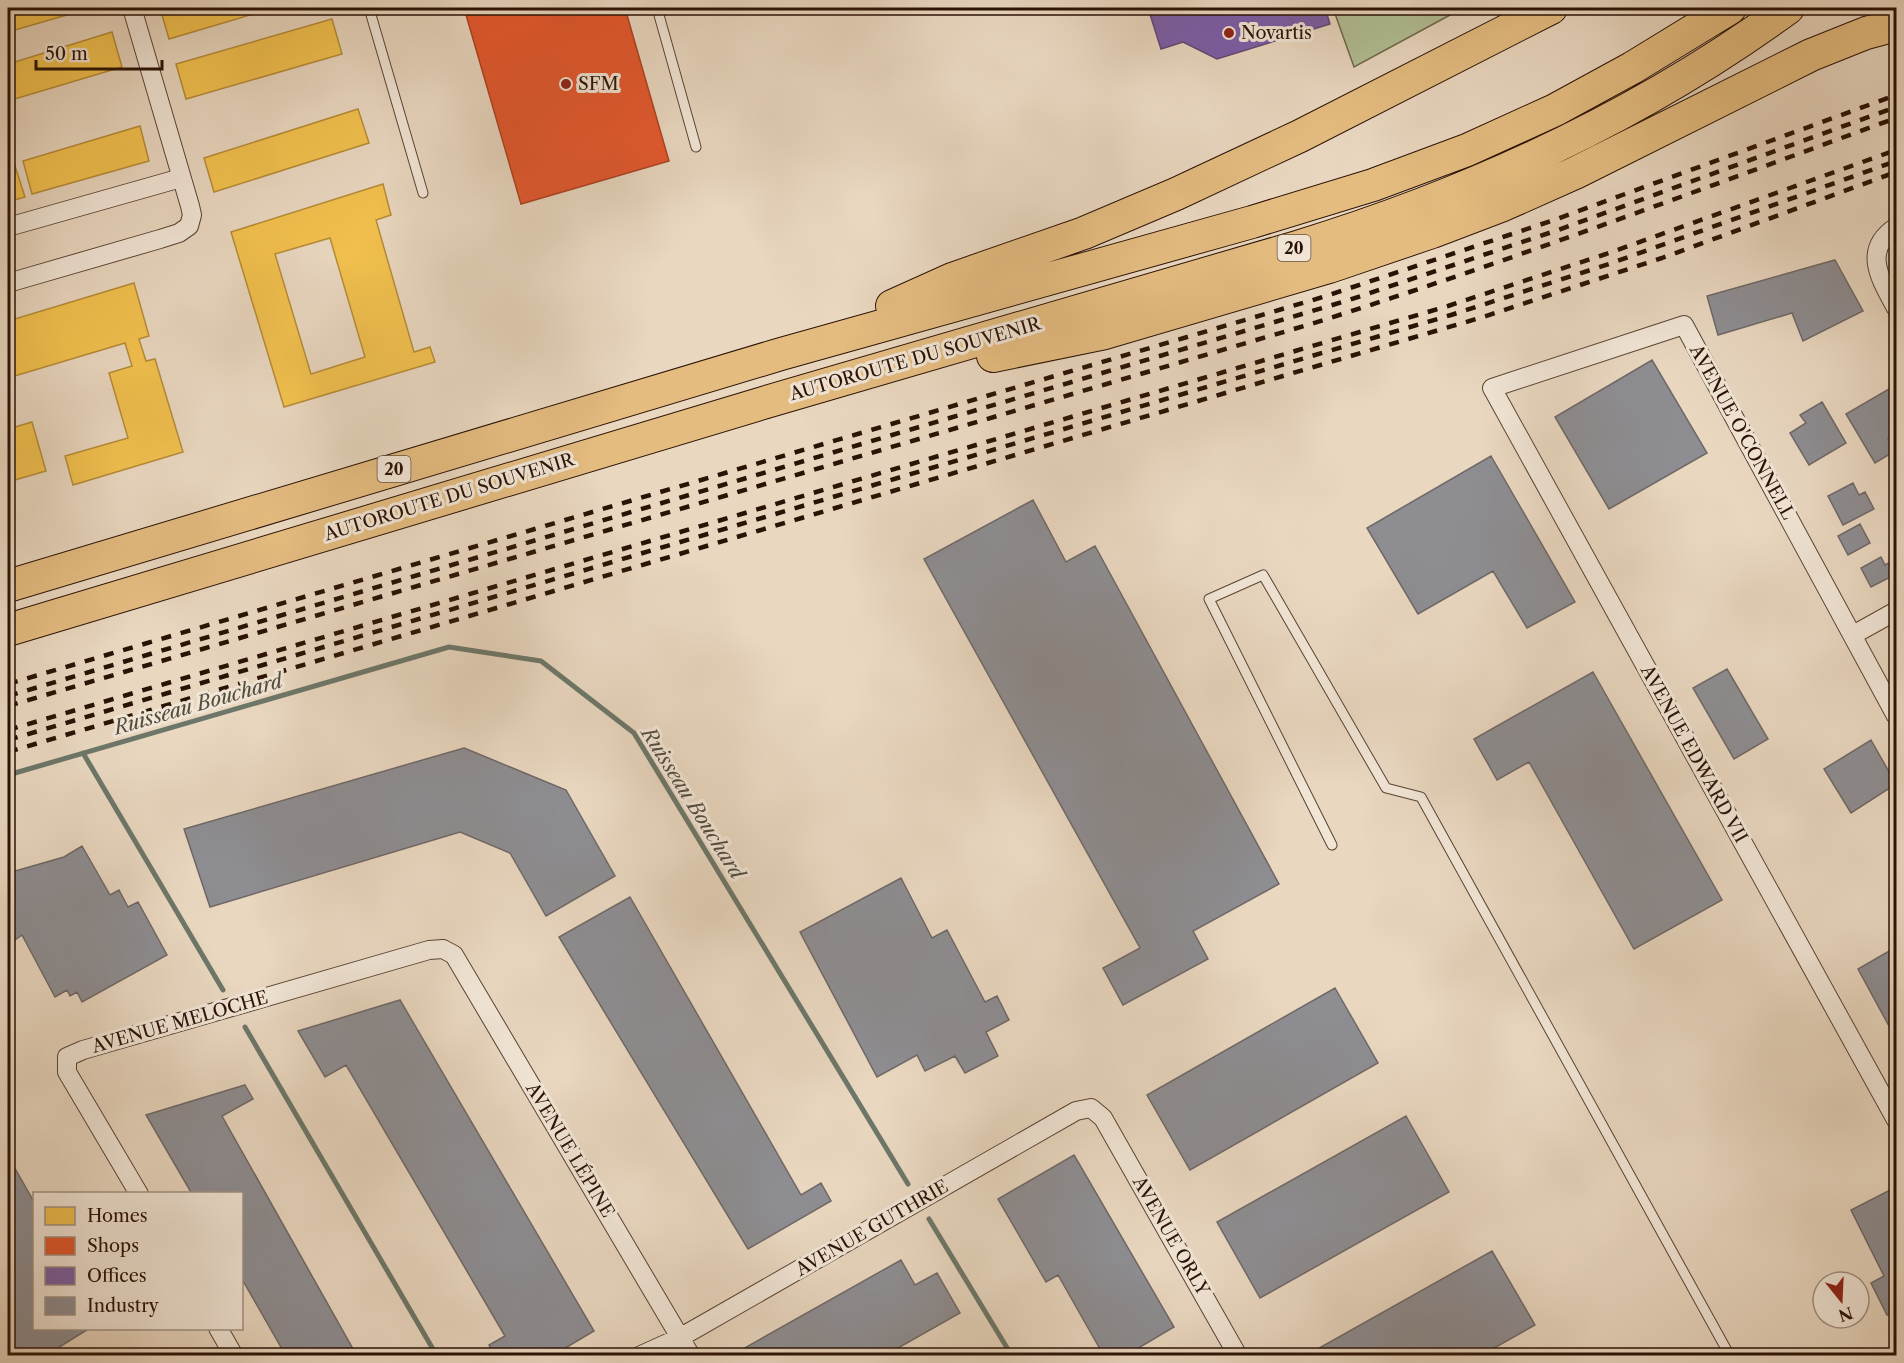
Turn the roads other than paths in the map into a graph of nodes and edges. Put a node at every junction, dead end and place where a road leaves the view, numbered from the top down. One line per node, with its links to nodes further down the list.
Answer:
1 (132, 8): 11 (street)
2 (369, 8): 12 (lane)
3 (657, 8): 10 (lane)
4 (1503, 8): 9 (highway)
5 (1551, 8): 9 (highway)
6 (1730, 8): 17 (highway, 20)
7 (1788, 8): 19 (highway, AUTOROUTE DU SOUVENIR / 20)
8 (1896, 25): 19 (highway)
9 (1377, 96): 17 (highway)
10 (696, 147)
11 (182, 178): 13 (street); 15 (street)
12 (423, 194)
13 (8, 227)
14 (1896, 227): 16 (street)
15 (8, 283)
16 (1896, 308)
17 (781, 354): 20 (highway, 20)
18 (1492, 388): 23 (street, AVENUE O'CONNELL); 27 (street, AVENUE EDWARD VII)
19 (763, 403): 22 (highway, AUTOROUTE DU SOUVENIR / 20)
20 (8, 586)
21 (1896, 611): 23 (street)
22 (8, 630)
23 (1852, 635): 24 (street, AVENUE O'CONNELL)
24 (1896, 716)
25 (1332, 845): 37 (lane)
26 (443, 949): 30 (street, AVENUE MELOCHE); 32 (street, AVENUE LÉPINE)
27 (1889, 1090): 29 (street, AVENUE EDWARD VII)
28 (1103, 1118): 32 (street, AVENUE GUTHRIE); 36 (street, AVENUE ORLY)
29 (1896, 1120)
30 (138, 1192)
31 (219, 1330): 33 (street)
32 (681, 1336): 34 (street, AVENUE GUTHRIE); 35 (street, AVENUE LÉPINE)
33 (234, 1356)
34 (639, 1356)
35 (692, 1356)
36 (1238, 1356)
37 (1730, 1356)

